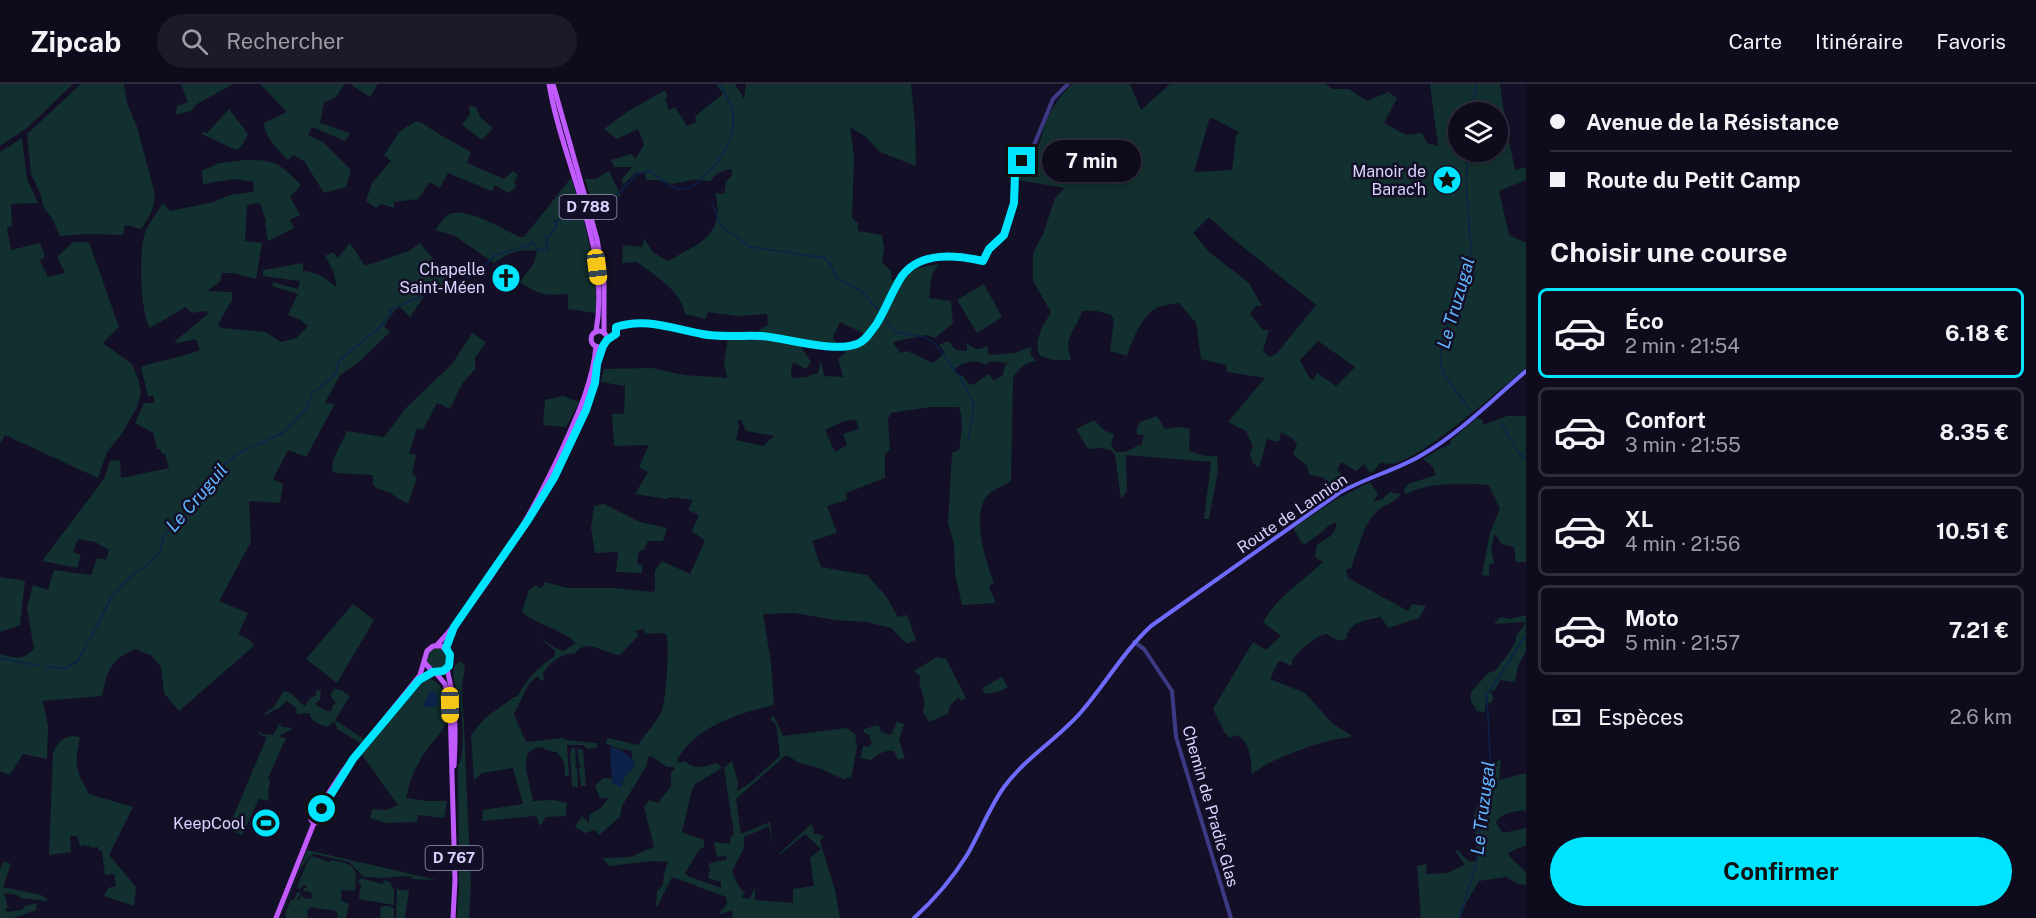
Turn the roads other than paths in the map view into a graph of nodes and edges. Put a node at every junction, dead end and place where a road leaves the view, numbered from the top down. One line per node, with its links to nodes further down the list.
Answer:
1 (549, 84): 4 (main road, D 788)
2 (554, 84): 5 (main road, D 788)
3 (1068, 84): 5 (street)
4 (596, 332): 5 (main road); 6 (main road)
5 (607, 338): 6 (main road); 8 (main road, D 788)
6 (596, 346): 8 (main road, D 788)
7 (1526, 371): 10 (main road, Route de Lannion)
8 (520, 530): 9 (main road, D 788)
9 (454, 627): 11 (main road, D 788); 12 (main road, D 788)
10 (1134, 642): 20 (main road, Route de Lannion); 21 (street, Chemin de Pradic Glas)
11 (437, 645): 12 (main road); 13 (main road)
12 (446, 648): 14 (main road)
13 (424, 662): 15 (main road); 16 (main road)
14 (447, 669): 15 (main road); 17 (main road, D 767)
15 (434, 672): 16 (main road); 17 (main road, D 767)
16 (364, 745): 18 (main road)
17 (453, 797): 19 (main road, D 767)
18 (274, 918)
19 (453, 918)
20 (914, 918)
21 (1231, 918)

